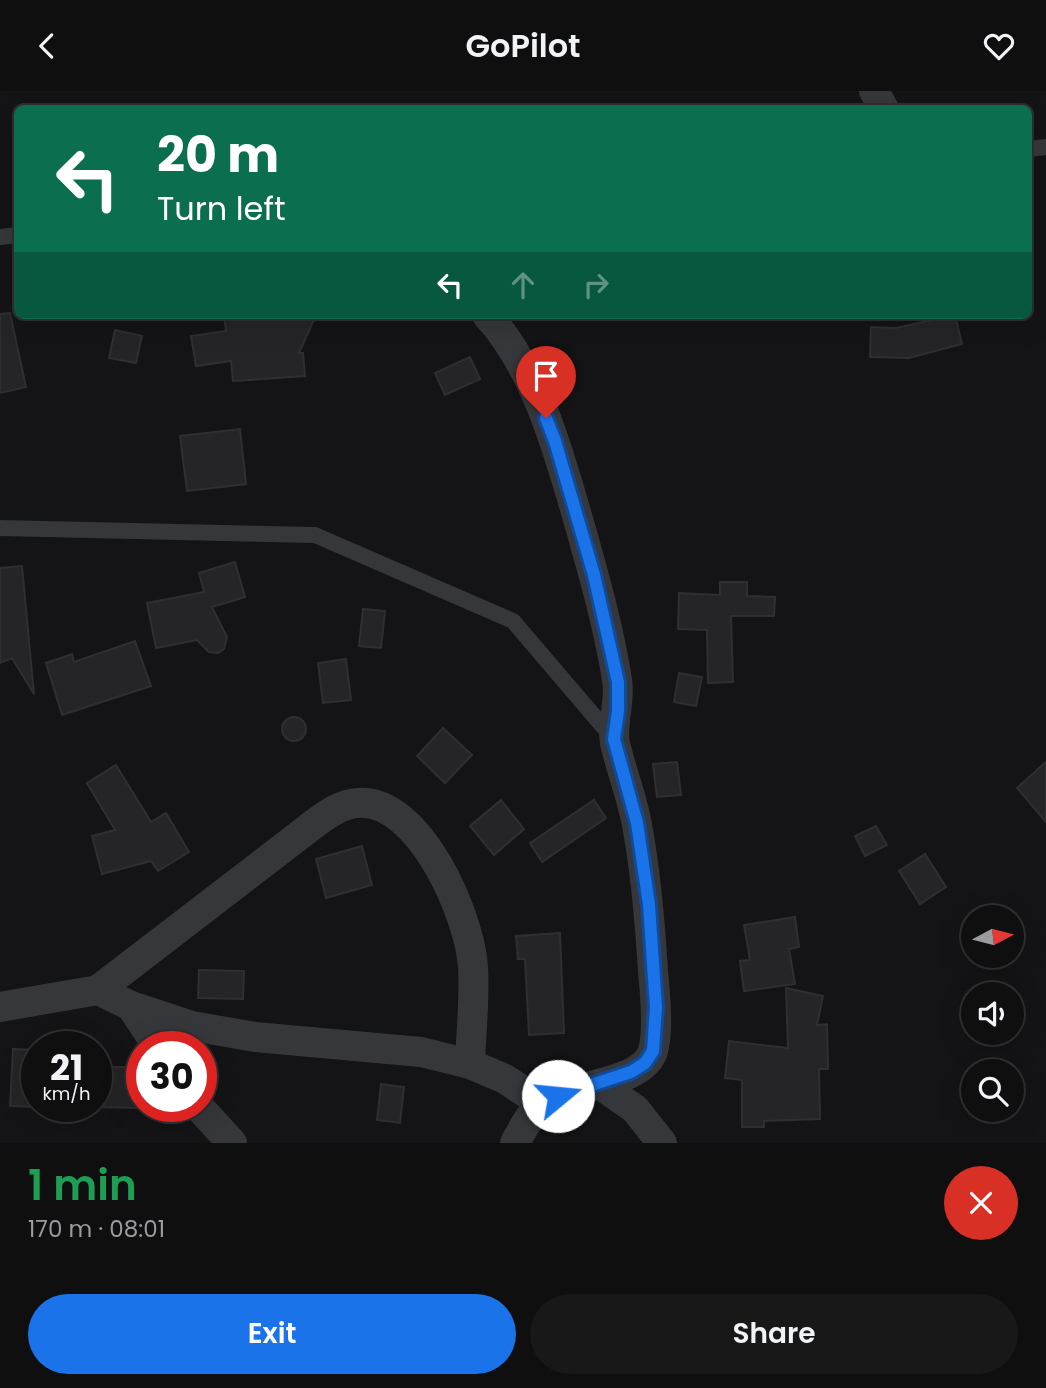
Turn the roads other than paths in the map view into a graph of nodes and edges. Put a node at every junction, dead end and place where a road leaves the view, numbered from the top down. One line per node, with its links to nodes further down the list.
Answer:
1 (491, 319): 3 (street)
2 (0, 528): 3 (lane)
3 (614, 739): 9 (street)
4 (98, 990): 5 (street); 6 (street); 8 (street)
5 (131, 1006): 7 (street); 8 (street)
6 (0, 1007)
7 (147, 1031)
8 (470, 1064): 10 (street)
9 (599, 1084): 10 (street); 14 (street)
10 (543, 1104): 13 (street)
11 (213, 1122): 12 (street)
12 (232, 1143)
13 (515, 1143)
14 (662, 1143)

